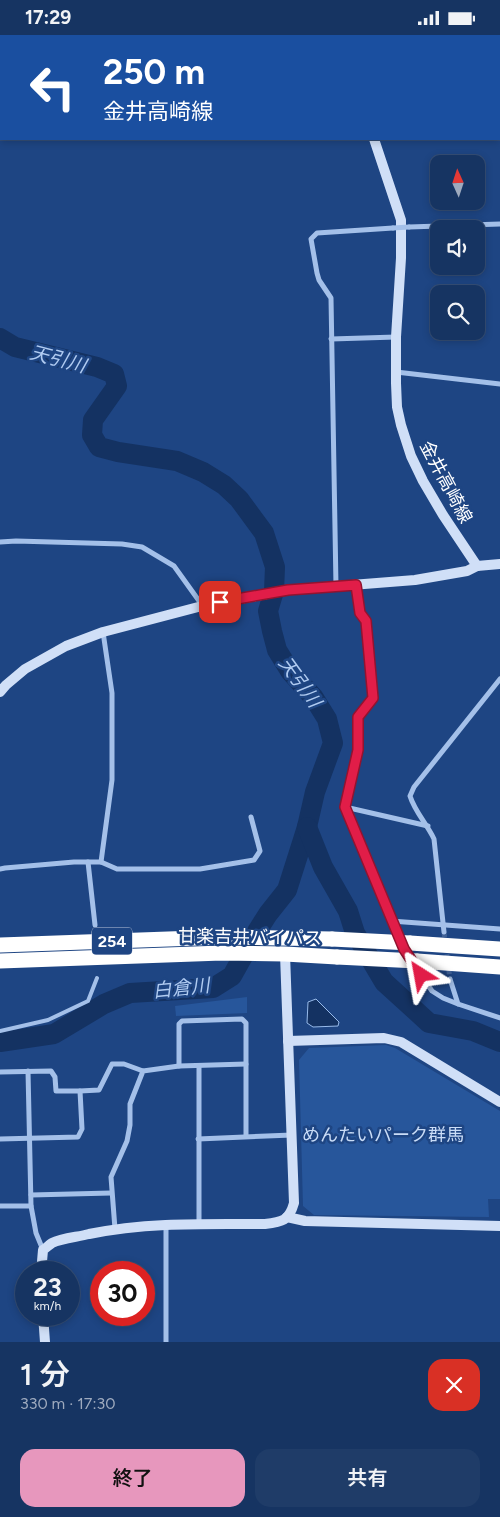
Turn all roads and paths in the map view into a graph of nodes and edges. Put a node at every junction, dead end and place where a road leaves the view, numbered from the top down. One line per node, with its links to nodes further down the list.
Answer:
1 (374, 140): 3 (street, 金井高崎線)
2 (500, 224): 4 (street, bridge)
3 (396, 337): 4 (street); 5 (street, 金井高崎線)
4 (331, 339): 11 (street)
5 (396, 372): 6 (street); 9 (street, 金井高崎線)
6 (500, 384)
7 (0, 542): 12 (street)
8 (500, 564): 9 (street)
9 (477, 565): 10 (street)
10 (356, 585): 11 (street); 16 (street)
11 (336, 586): 12 (street)
12 (202, 606): 13 (street)
13 (103, 632): 15 (street); 20 (street)
14 (500, 679): 18 (street)
15 (0, 692)
16 (345, 807): 18 (street); 22 (street)
17 (251, 817): 20 (street)
18 (428, 826): 24 (street)
19 (88, 862): 20 (street); 21 (street); 23 (street)
20 (101, 862)
21 (0, 869)
22 (391, 921): 24 (street); 34 (street)
23 (94, 925)
24 (443, 925): 25 (street); 26 (street)
25 (500, 929)
26 (444, 931)
27 (0, 945): 28 (highway, 甘楽吉井バイパス / 254, bridge)
28 (500, 949)
29 (285, 954): 30 (highway, 甘楽吉井バイパス / 254); 31 (highway, 甘楽吉井バイパス / 254, bridge); 37 (street)
30 (0, 961)
31 (500, 967)
32 (97, 978): 36 (lane)
33 (450, 979): 34 (street)
34 (458, 1004): 35 (street)
35 (500, 1018)
36 (0, 1031)
37 (288, 1041): 45 (street); 46 (street)
38 (246, 1064): 39 (street); 40 (street); 47 (street)
39 (179, 1066): 40 (street); 42 (street)
40 (199, 1066): 50 (street)
41 (28, 1071): 43 (street); 44 (street); 49 (street)
42 (143, 1071): 44 (street); 51 (street)
43 (0, 1072)
44 (80, 1091): 49 (street)
45 (500, 1102)
46 (292, 1135): 47 (street); 55 (street)
47 (246, 1136): 50 (street)
48 (0, 1139): 49 (street)
49 (29, 1139): 52 (street)
50 (198, 1139): 56 (street)
51 (111, 1193): 52 (street); 59 (street)
52 (31, 1195): 54 (street)
53 (0, 1206): 54 (street)
54 (31, 1206): 60 (street)
55 (287, 1217): 56 (street); 58 (street)
56 (199, 1224): 57 (street)
57 (166, 1225): 59 (street); 64 (street)
58 (500, 1226)
59 (115, 1229): 60 (street)
60 (43, 1251): 61 (street)
61 (42, 1261)
62 (44, 1326): 63 (street)
63 (45, 1342)
64 (166, 1342)

